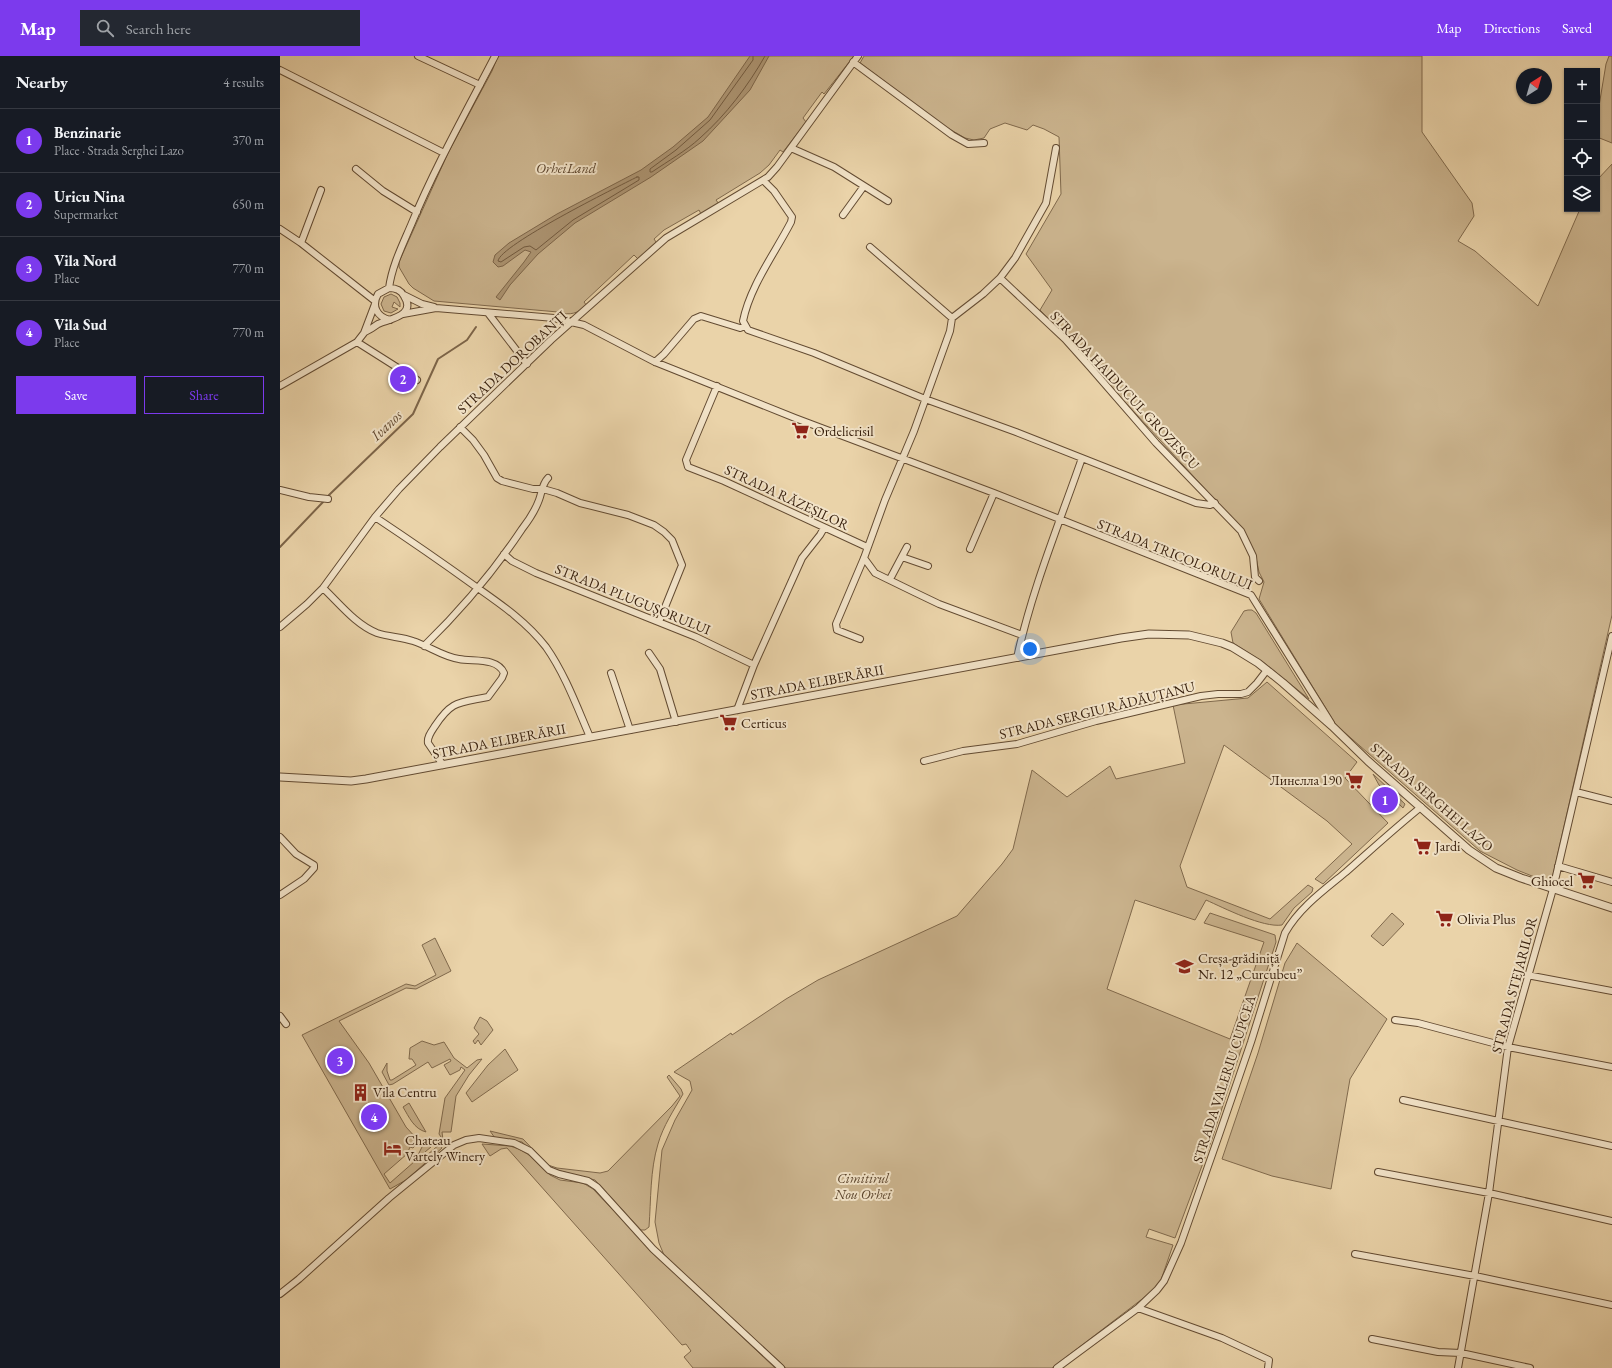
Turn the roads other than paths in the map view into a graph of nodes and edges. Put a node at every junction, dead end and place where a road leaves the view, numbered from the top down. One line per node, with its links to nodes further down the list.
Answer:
1 (418, 56): 6 (street)
2 (495, 56): 6 (street)
3 (858, 56): 4 (street, STRADA DOROBANȚI)
4 (853, 62): 7 (street); 8 (street, STRADA DOROBANȚI)
5 (280, 70): 10 (street)
6 (480, 85): 10 (street)
7 (984, 143)
8 (791, 148): 12 (street, STRADA DOROBANȚI); 13 (street)
9 (1056, 148): 21 (street)
10 (444, 153): 16 (street)
11 (356, 170): 16 (street)
12 (764, 181): 30 (street, STRADA DOROBANȚI); 31 (street)
13 (864, 186): 15 (street); 17 (street)
14 (321, 190): 19 (street)
15 (888, 201)
16 (416, 212): 22 (street)
17 (843, 215)
18 (280, 229): 19 (street)
19 (301, 243): 24 (street)
20 (870, 247): 28 (street)
21 (1000, 278): 28 (street); 48 (street, STRADA HAIDUCUL GROZESCU)
22 (388, 288): 23 (street); 24 (street)
23 (404, 295): 25 (street, STRADA TRICOLORULUI); 27 (street)
24 (375, 302): 29 (street); 32 (street)
25 (436, 308): 26 (street, STRADA TRICOLORULUI); 27 (street, STRADA TRICOLORULUI)
26 (488, 313): 30 (street, STRADA TRICOLORULUI); 35 (street)
27 (403, 314): 29 (street)
28 (952, 318): 39 (street)
29 (390, 320): 32 (street)
30 (572, 321): 34 (street, STRADA TRICOLORULUI); 35 (street, STRADA DOROBANȚI)
31 (745, 326): 34 (street); 39 (street)
32 (364, 333): 33 (street)
33 (356, 342): 36 (street); 37 (street)
34 (655, 362): 38 (street, STRADA TRICOLORULUI)
35 (526, 364): 40 (street, STRADA DOROBANȚI)
36 (417, 380)
37 (280, 386)
38 (717, 386): 41 (street, STRADA TRICOLORULUI); 51 (street, STRADA RĂZEȘILOR)
39 (924, 399): 41 (street); 42 (street)
40 (460, 427): 44 (street); 49 (street, STRADA DOROBANȚI)
41 (903, 458): 46 (street, STRADA TRICOLORULUI); 52 (street)
42 (1082, 458): 48 (street); 50 (street)
43 (548, 478): 44 (street)
44 (543, 489): 55 (street); 63 (street)
45 (280, 490): 47 (street)
46 (994, 493): 50 (street, STRADA TRICOLORULUI); 54 (street)
47 (328, 499)
48 (1215, 504): 60 (street, STRADA HAIDUCUL GROZESCU)
49 (375, 517): 61 (street, STRADA DOROBANȚI); 62 (street)
50 (1060, 520): 65 (street); 76 (street, STRADA TRICOLORULUI)
51 (824, 528): 52 (street, STRADA RĂZEȘILOR); 71 (street)
52 (867, 547): 57 (street)
53 (908, 547): 56 (street)
54 (970, 549)
55 (504, 554): 62 (street); 63 (street, STRADA PLUGUȘORULUI)
56 (902, 557): 58 (street); 59 (street)
57 (864, 558): 59 (street); 67 (street)
58 (928, 566)
59 (890, 579): 65 (street)
60 (1259, 581)
61 (323, 588): 64 (street, STRADA DOROBANȚI); 68 (street)
62 (478, 588): 68 (street); 78 (street)
63 (659, 622): 71 (street, STRADA PLUGUȘORULUI)
64 (280, 627)
65 (1022, 635): 70 (street)
66 (1612, 636): 82 (street, STRADA STEJARILOR)
67 (860, 639)
68 (424, 646): 80 (street)
69 (649, 653): 75 (street)
70 (1017, 658): 72 (street, STRADA ELIBERĂRII); 74 (street, STRADA ELIBERĂRII)
71 (754, 665): 74 (street)
72 (1267, 670): 76 (street, STRADA ELIBERĂRII); 79 (street, STRADA SERGIU RĂDĂUȚANU)
73 (611, 673): 77 (street)
74 (736, 710): 75 (street, STRADA ELIBERĂRII)
75 (676, 722): 77 (street, STRADA ELIBERĂRII)
76 (1332, 726): 84 (street, STRADA SERGHEI LAZO)
77 (630, 730): 78 (street, STRADA ELIBERĂRII)
78 (590, 737): 80 (street, STRADA ELIBERĂRII)
79 (924, 761)
80 (443, 765): 81 (street, STRADA ELIBERĂRII)
81 (280, 777)
82 (1576, 792): 83 (street); 86 (street, STRADA STEJARILOR)
83 (1612, 802)
84 (1421, 807): 88 (street, STRADA SERGHEI LAZO); 108 (street, STRADA VALERIU CUPCEA)
85 (280, 837): 89 (street)
86 (1558, 866): 87 (street); 88 (street, STRADA STEJARILOR)
87 (1612, 882)
88 (1553, 889): 90 (street, STRADA SERGHEI LAZO); 91 (street, STRADA STEJARILOR)
89 (280, 895)
90 (1612, 908)
91 (1527, 975): 92 (street); 96 (street, STRADA STEJARILOR)
92 (1612, 991)
93 (280, 1016): 95 (street)
94 (1395, 1020): 96 (street)
95 (286, 1024)
96 (1508, 1047): 97 (street); 99 (street, STRADA STEJARILOR)
97 (1612, 1067)
98 (1403, 1100): 99 (street)
99 (1498, 1121): 100 (street); 102 (street, STRADA STEJARILOR)
100 (1612, 1146)
101 (1378, 1172): 102 (street)
102 (1489, 1194): 103 (street); 105 (street, STRADA STEJARILOR)
103 (1612, 1221)
104 (1355, 1254): 105 (street)
105 (1476, 1276): 107 (street); 110 (street, STRADA STEJARILOR)
106 (280, 1294): 111 (street)
107 (1612, 1305)
108 (1138, 1308): 112 (street, STRADA VALERIU CUPCEA); 113 (street)
109 (1372, 1339): 110 (street)
110 (1461, 1353): 114 (street, STRADA STEJARILOR); 115 (street)
111 (781, 1368)
112 (1057, 1368)
113 (1268, 1368)
114 (1458, 1368)
115 (1530, 1368)

